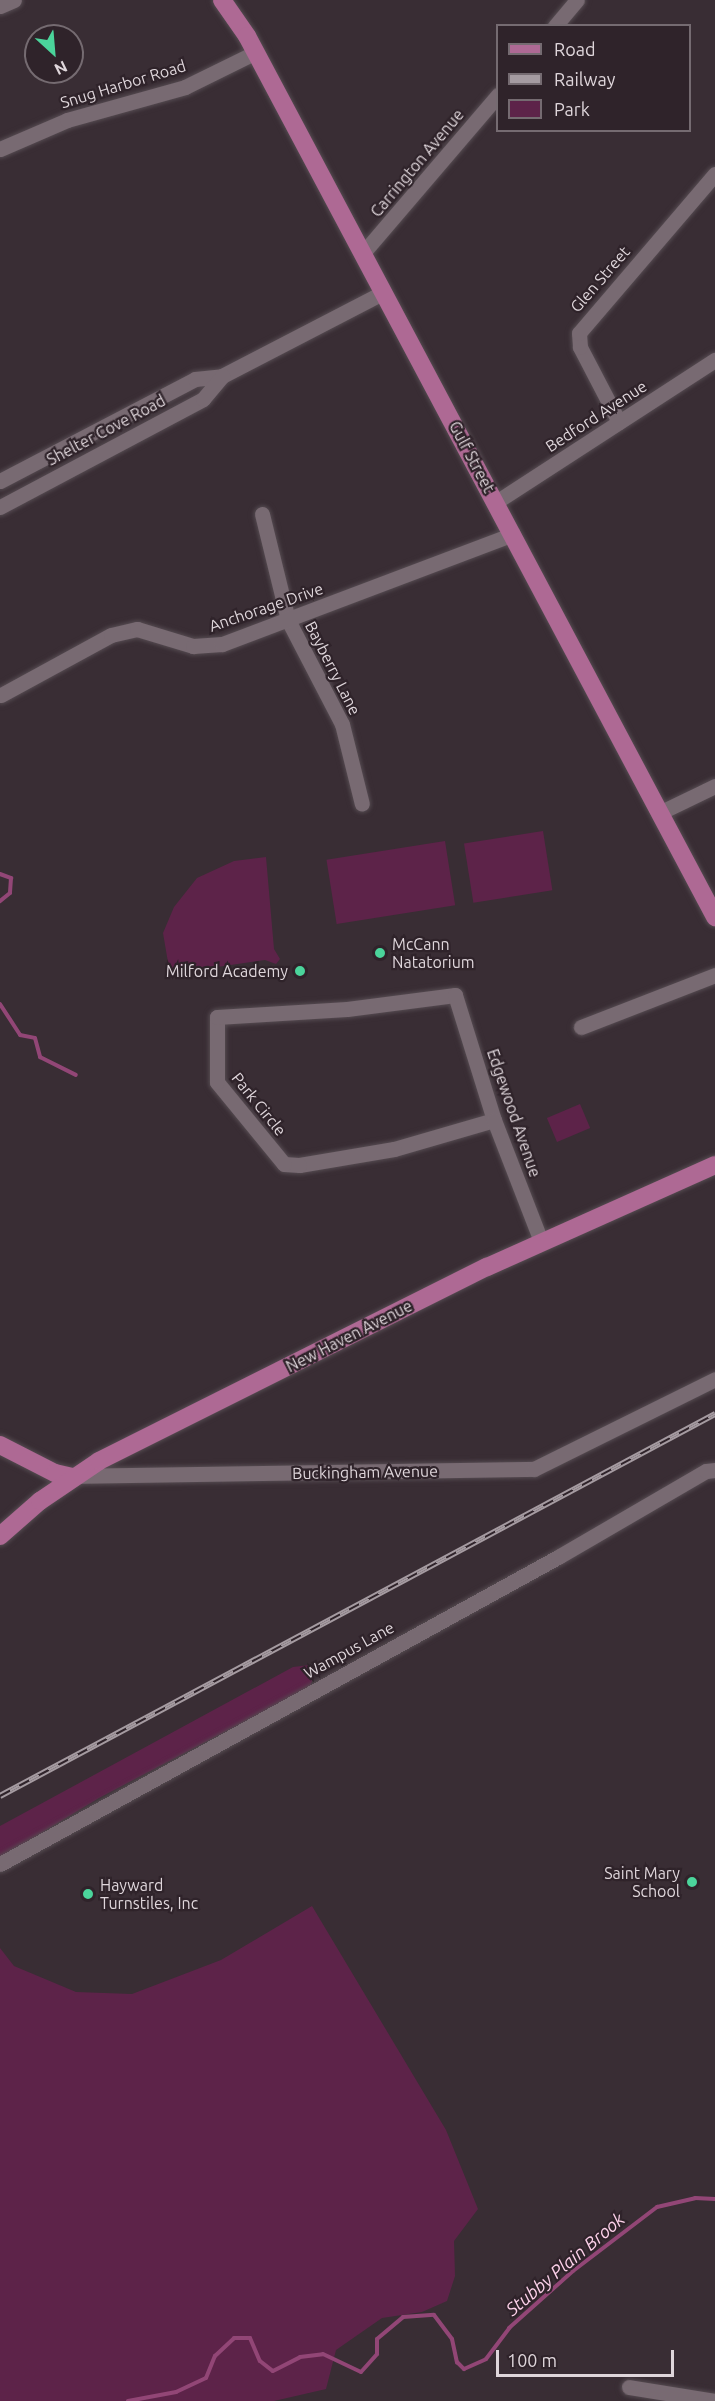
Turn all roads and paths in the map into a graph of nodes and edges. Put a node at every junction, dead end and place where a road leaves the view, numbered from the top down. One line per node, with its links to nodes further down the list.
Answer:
1 (14, 0): 4 (street)
2 (222, 0): 6 (main road, Gulf Street)
3 (577, 0): 5 (street)
4 (0, 6)
5 (557, 24)
6 (256, 52): 8 (street, Snug Harbor Road); 10 (main road, Gulf Street)
7 (496, 97): 10 (street, Carrington Avenue)
8 (0, 149)
9 (715, 174): 14 (street, Glen Street)
10 (363, 253): 11 (main road, Gulf Street)
11 (384, 292): 13 (street, Shelter Cove Road); 18 (main road, Gulf Street)
12 (715, 360): 14 (street, Bedford Avenue)
13 (222, 376): 15 (street, Shelter Cove Road); 16 (street, Shelter Cove Road)
14 (620, 422): 18 (street, Bedford Avenue)
15 (51, 454): 16 (street); 17 (street, Shelter Cove Road)
16 (62, 474): 19 (street, Shelter Cove Road)
17 (0, 481)
18 (496, 502): 21 (main road, Gulf Street)
19 (0, 507)
20 (262, 514): 22 (street, Bayberry Lane)
21 (513, 534): 22 (street, Anchorage Drive); 26 (main road, Gulf Street)
22 (288, 620): 23 (street, Anchorage Drive); 25 (street, Bayberry Lane)
23 (1, 695)
24 (715, 786): 26 (street)
25 (362, 804)
26 (659, 813): 27 (main road, Gulf Street)
27 (715, 917)
28 (715, 975): 30 (street)
29 (455, 995): 31 (street, Edgewood Avenue); 31 (street, Park Circle)
30 (581, 1027)
31 (494, 1120): 33 (street, Edgewood Avenue)
32 (715, 1165): 33 (main road, New Haven Avenue)
33 (541, 1241): 37 (main road, New Haven Avenue)
34 (715, 1379): 37 (street, Buckingham Avenue)
35 (0, 1445): 37 (main road, Buckingham Avenue)
36 (715, 1470): 39 (street, Wampus Lane)
37 (73, 1476): 38 (main road, New Haven Avenue)
38 (0, 1536)
39 (0, 1864)
40 (629, 2387): 41 (street)
41 (715, 2401)

